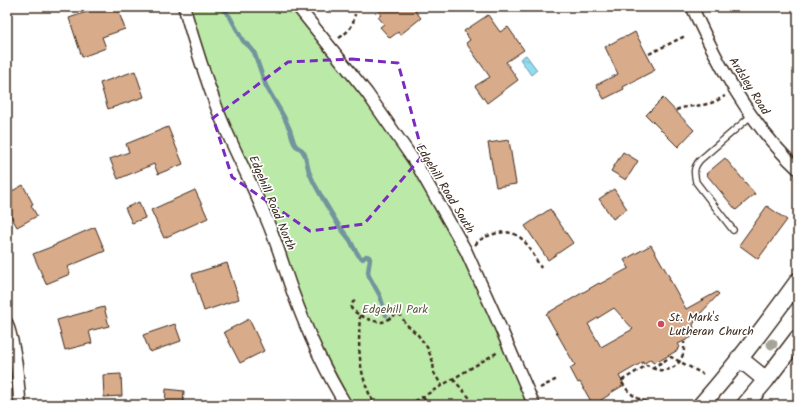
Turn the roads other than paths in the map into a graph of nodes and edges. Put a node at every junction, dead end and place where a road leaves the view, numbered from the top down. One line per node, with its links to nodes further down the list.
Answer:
1 (184, 7): 13 (street, Edgehill Road North)
2 (298, 7): 14 (street, Edgehill Road South)
3 (692, 7): 4 (street, Ardsley Road)
4 (752, 115): 5 (street, Ardsley Road); 6 (lane)
5 (798, 169)
6 (733, 230)
7 (798, 281): 10 (main road)
8 (7, 323): 12 (street)
9 (798, 338): 11 (main road)
10 (739, 358): 11 (main road); 15 (main road)
11 (766, 380): 16 (main road)
12 (20, 405)
13 (346, 405)
14 (534, 405)
15 (701, 405)
16 (745, 405)

